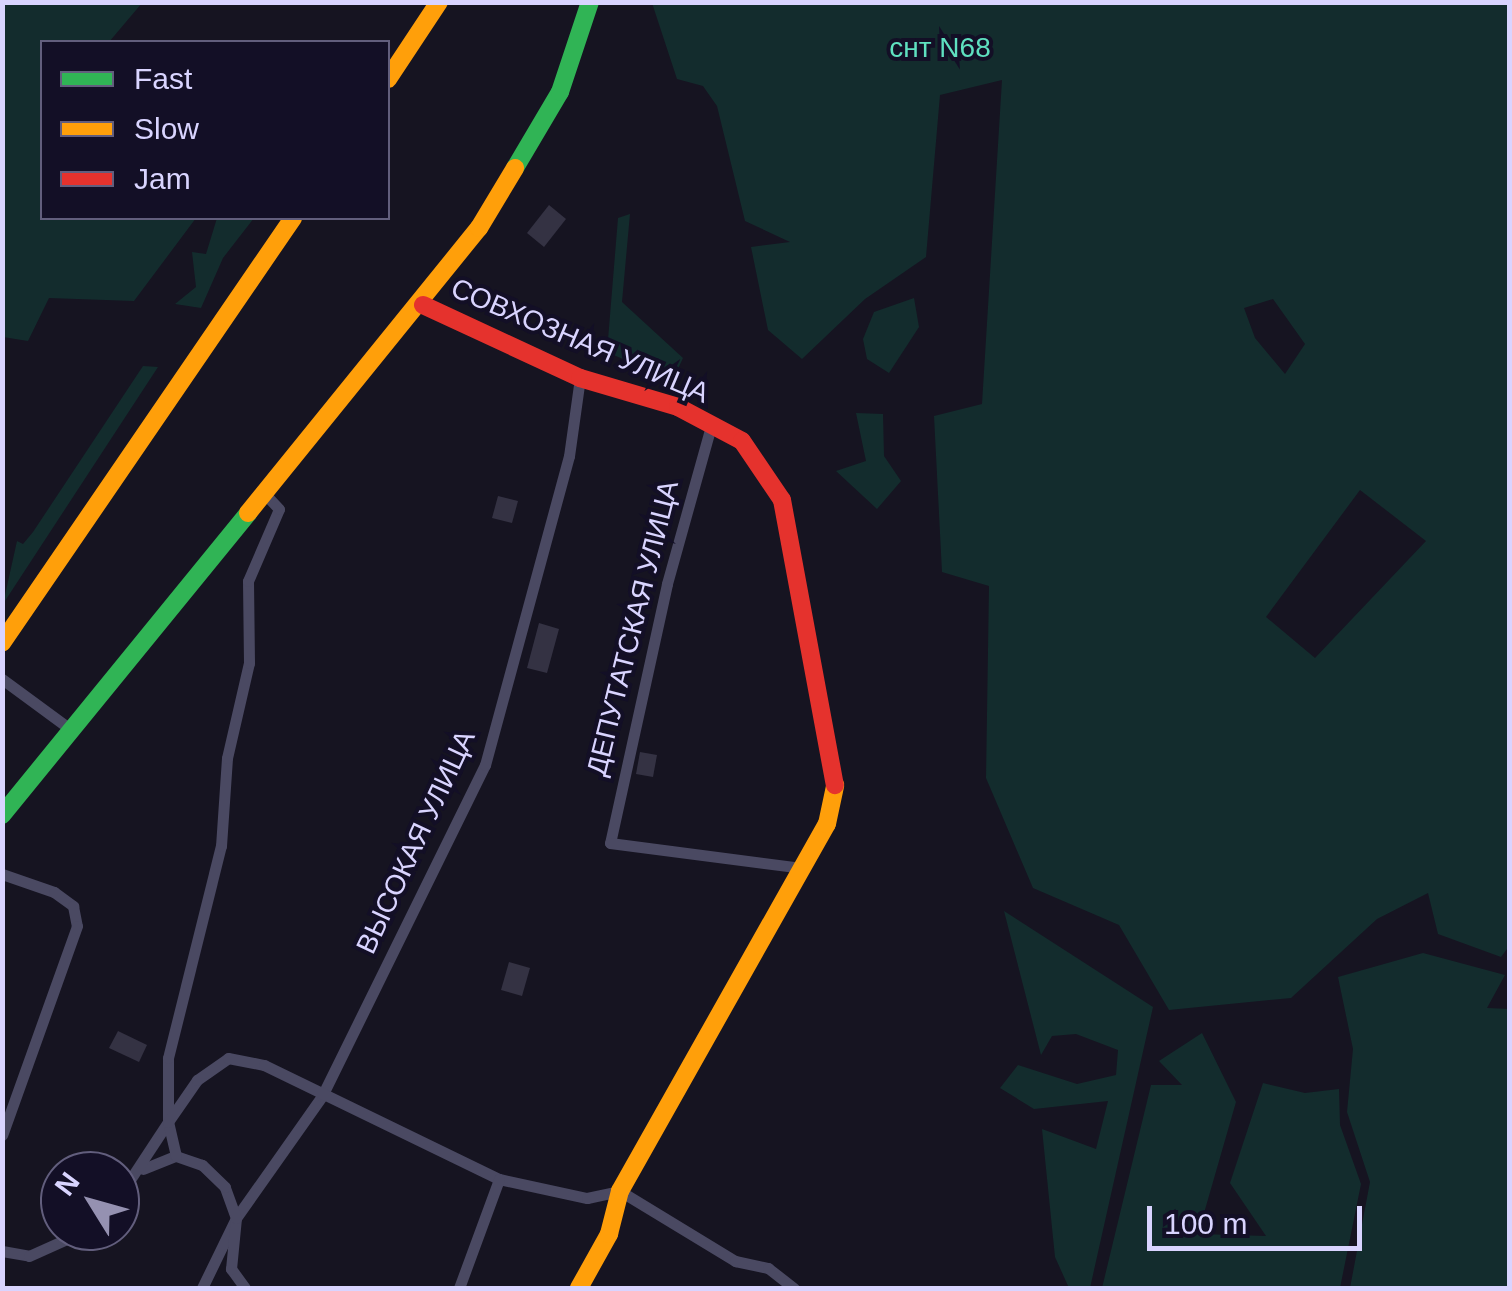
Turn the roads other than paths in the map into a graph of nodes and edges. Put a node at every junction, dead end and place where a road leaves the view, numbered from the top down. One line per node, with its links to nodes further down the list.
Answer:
1 (440, 2): 3 (street)
2 (590, 2): 5 (street)
3 (390, 76)
4 (292, 220): 9 (street)
5 (423, 305): 6 (street, СОВХОЗНАЯ УЛИЦА); 8 (street)
6 (580, 378): 7 (street, СОВХОЗНАЯ УЛИЦА); 15 (street, ВЫСОКАЯ УЛИЦА)
7 (711, 426): 13 (street, СОВХОЗНАЯ УЛИЦА); 13 (street, ДЕПУТАТСКАЯ УЛИЦА)
8 (261, 490): 11 (street); 16 (street)
9 (2, 643)
10 (2, 679): 11 (street)
11 (70, 728): 12 (street)
12 (2, 815)
13 (803, 868): 21 (street, СОВХОЗНАЯ УЛИЦА)
14 (2, 874): 17 (street)
15 (322, 1096): 16 (street); 20 (street); 22 (street, ВЫСОКАЯ УЛИЦА)
16 (168, 1122): 18 (street); 19 (street)
17 (2, 1135)
18 (176, 1156): 19 (street); 22 (street)
19 (140, 1172)
20 (499, 1178): 21 (street); 27 (street)
21 (620, 1191): 28 (street, СОВХОЗНАЯ УЛИЦА); 29 (street)
22 (236, 1218): 25 (street, ВЫСОКАЯ УЛИЦА); 26 (street)
23 (2, 1251): 24 (street)
24 (40, 1251)
25 (202, 1288)
26 (244, 1288)
27 (459, 1288)
28 (579, 1288)
29 (794, 1288)

